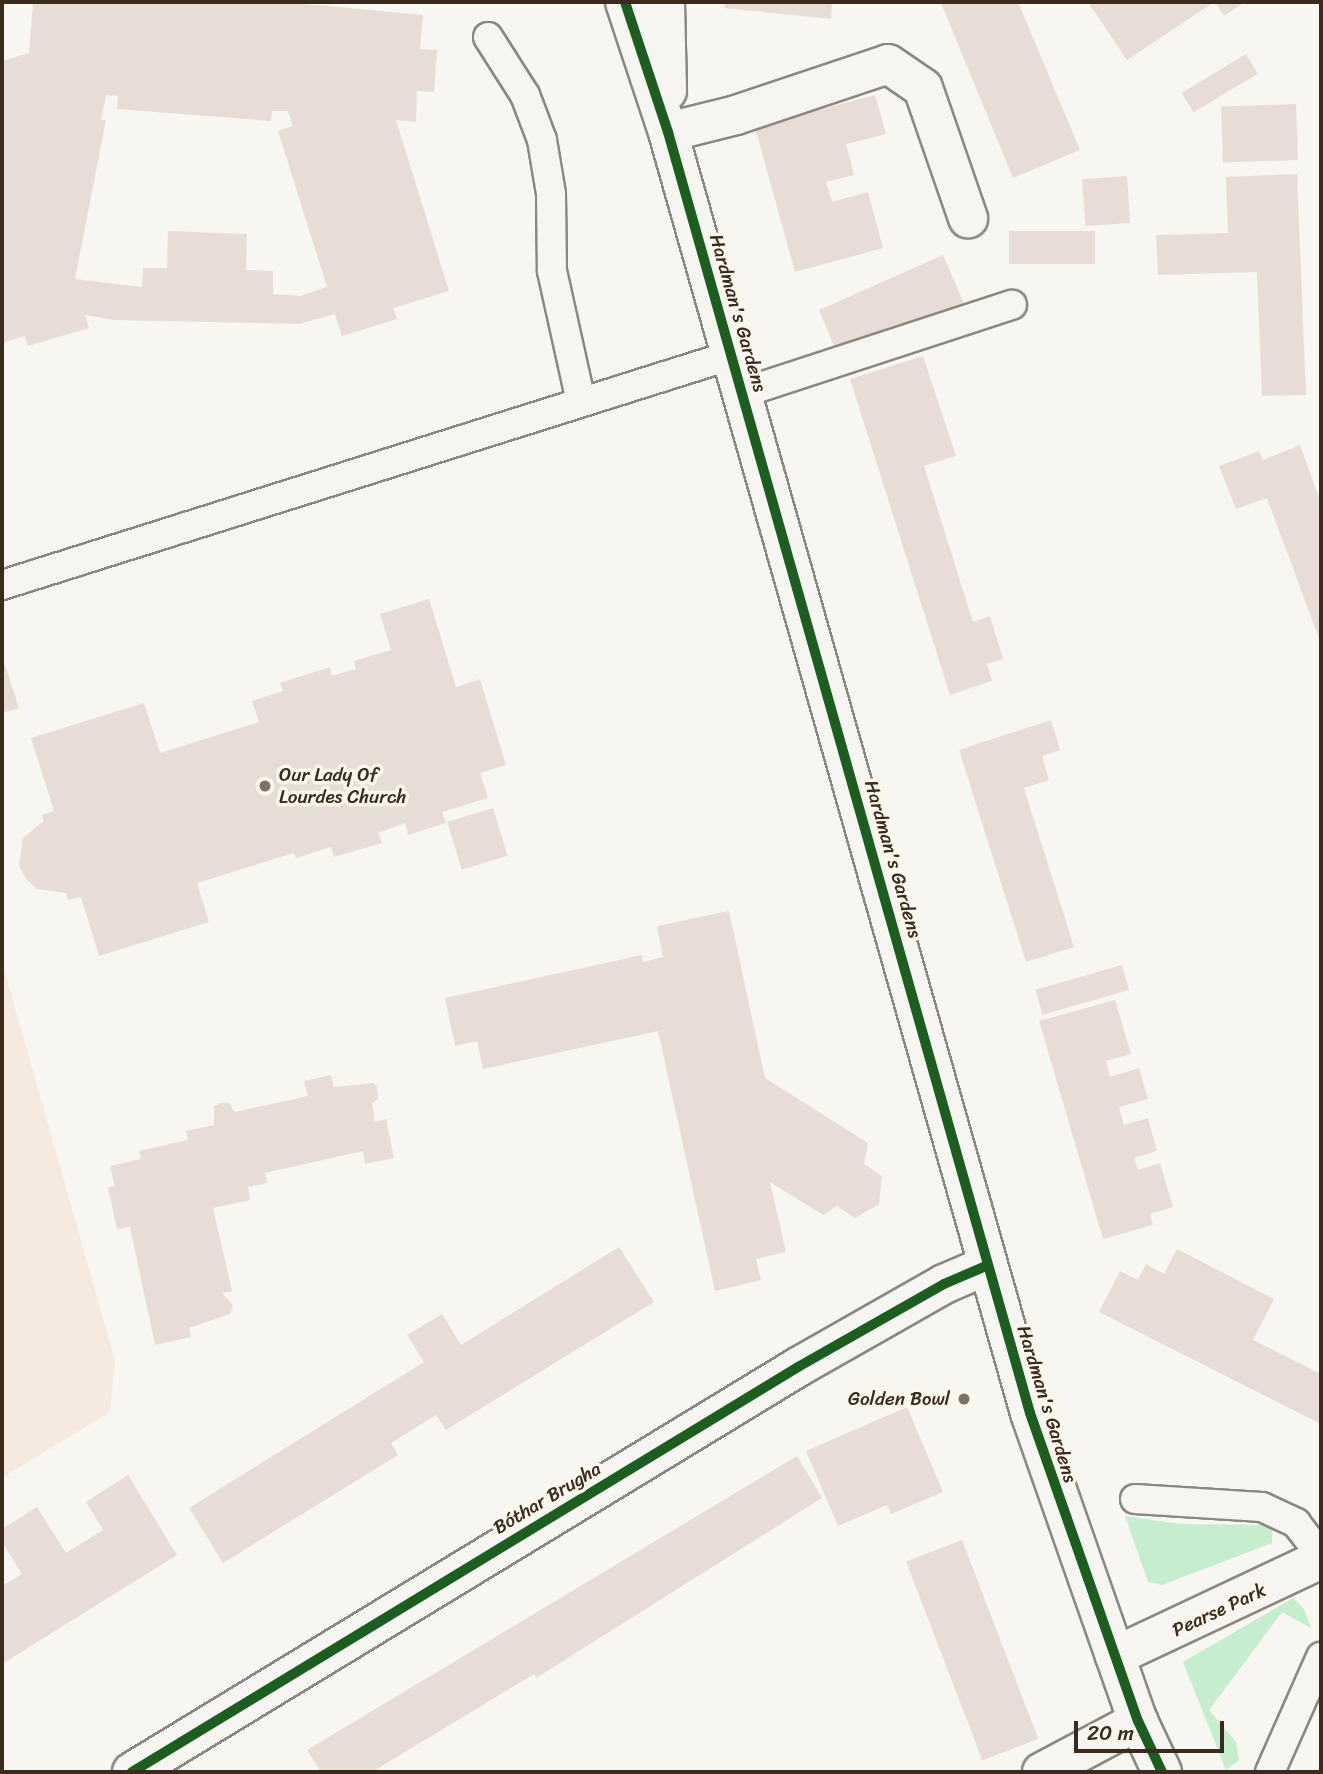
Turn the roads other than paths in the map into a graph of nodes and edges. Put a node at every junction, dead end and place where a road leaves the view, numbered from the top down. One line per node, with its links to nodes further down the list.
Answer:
1 (625, 2): 4 (street, Hardman's Gardens)
2 (665, 2): 4 (street, Hardman's Gardens)
3 (488, 37): 9 (lane)
4 (668, 132): 5 (street); 7 (street, Hardman's Gardens)
5 (968, 218)
6 (1012, 305): 8 (lane)
7 (732, 355): 8 (street, Hardman's Gardens); 9 (lane)
8 (742, 393): 11 (street, Hardman's Gardens)
9 (581, 402): 10 (lane)
10 (2, 585)
11 (986, 1266): 14 (street, Hardman's Gardens); 17 (street, Bóthar Brugha)
12 (1135, 1499): 13 (lane)
13 (1318, 1566): 14 (street, Pearse Park)
14 (1115, 1657): 16 (street, Hardman's Gardens)
15 (1321, 1657): 20 (lane)
16 (1138, 1721): 18 (street); 19 (street, Hardman's Gardens)
17 (132, 1772)
18 (1042, 1772)
19 (1162, 1772)
20 (1270, 1772)

